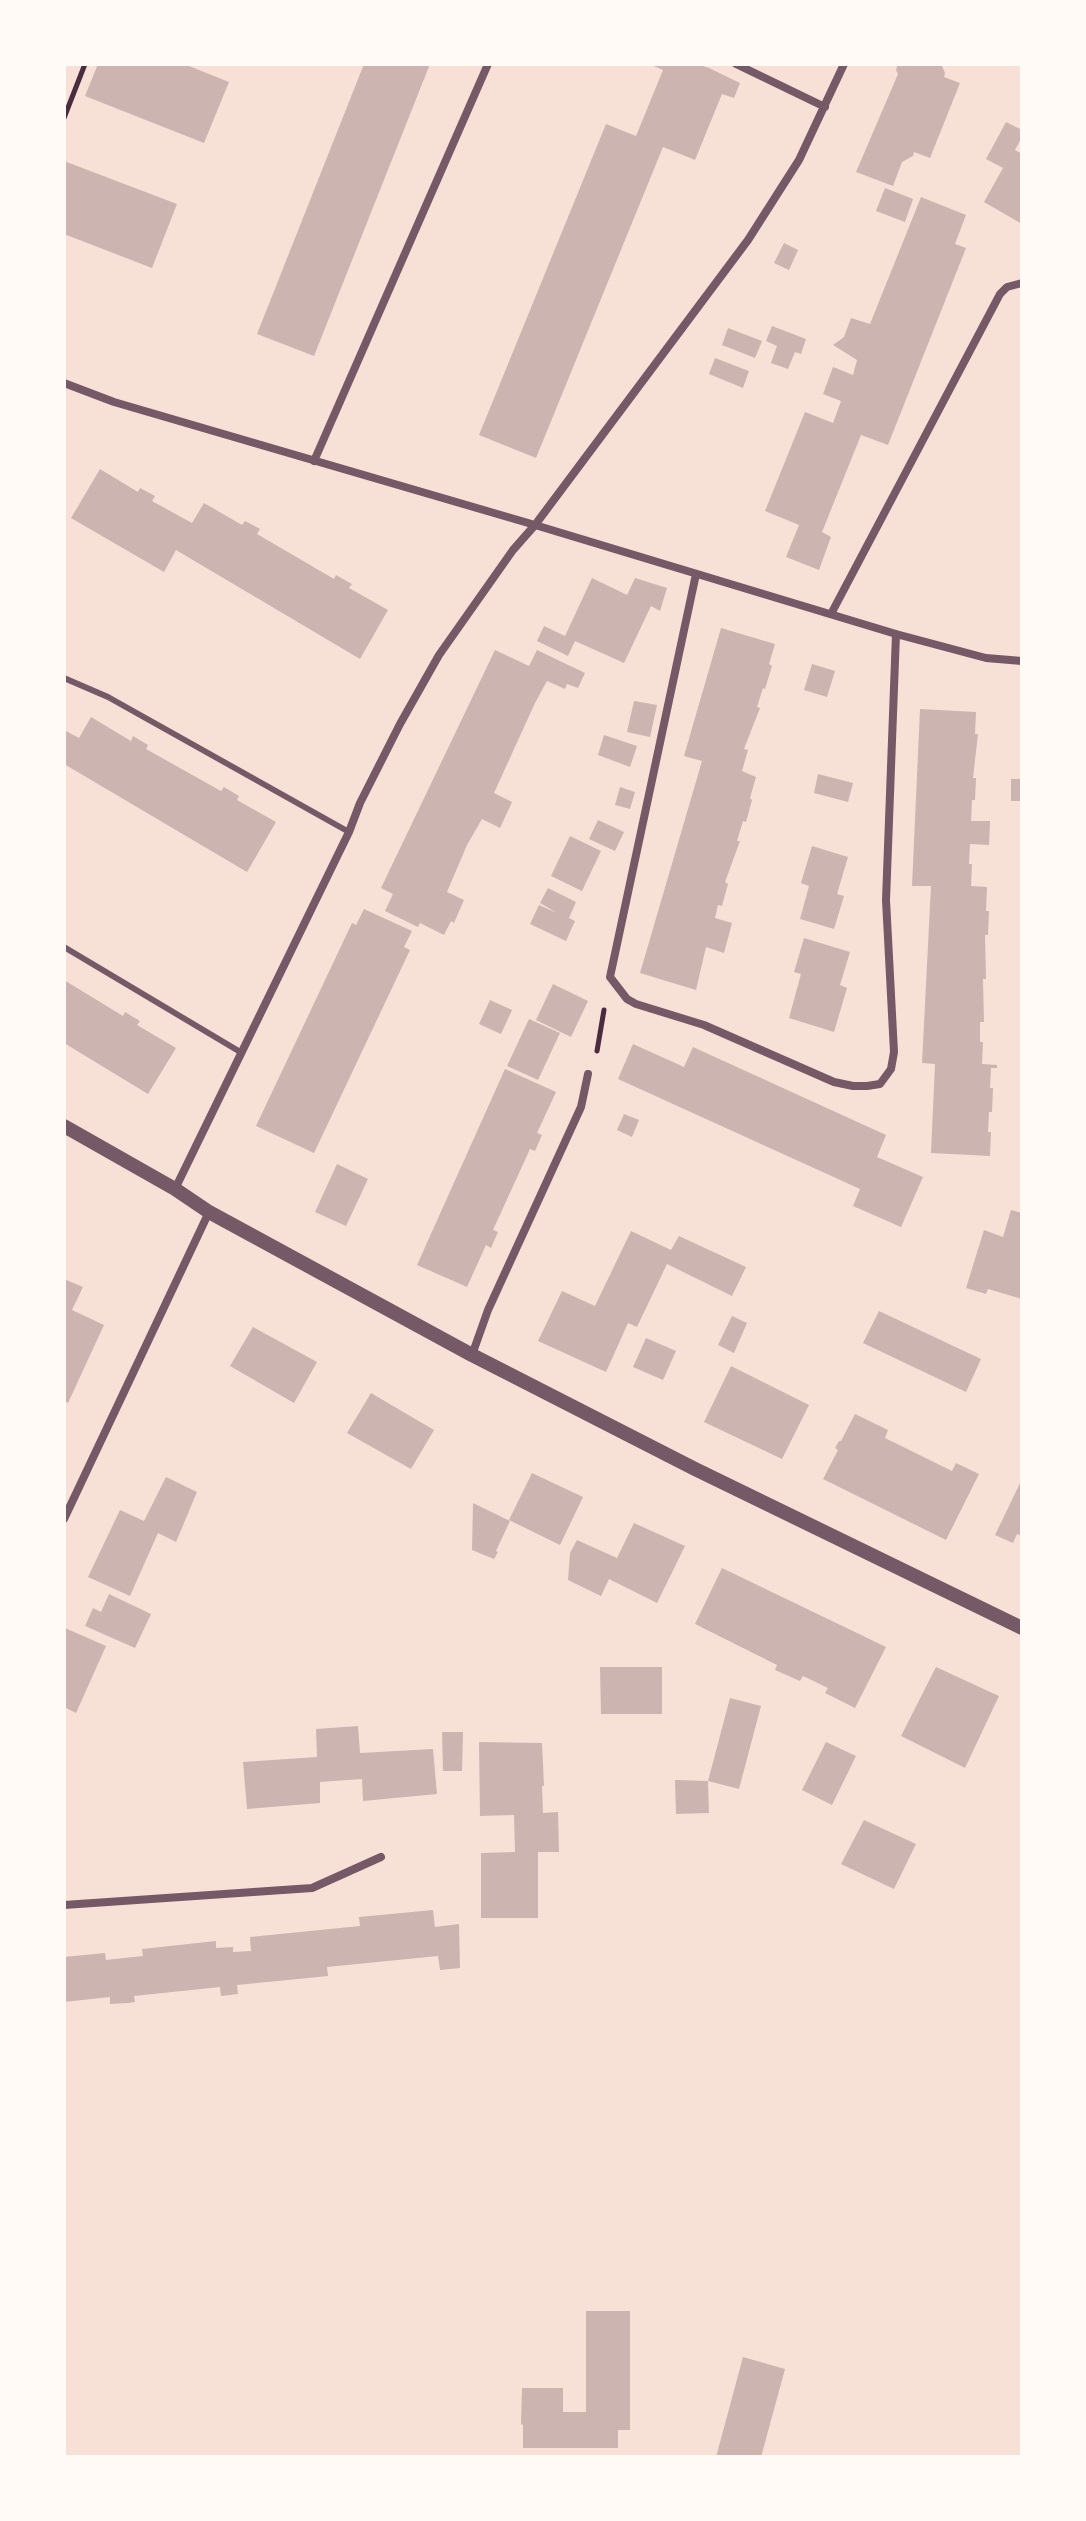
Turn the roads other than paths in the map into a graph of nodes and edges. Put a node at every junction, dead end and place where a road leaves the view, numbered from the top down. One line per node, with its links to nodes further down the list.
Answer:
1 (488, 64): 7 (street)
2 (736, 64): 4 (street)
3 (844, 64): 4 (street)
4 (825, 107): 8 (street)
5 (1022, 283): 10 (street)
6 (64, 383): 7 (street)
7 (314, 461): 8 (street)
8 (535, 525): 9 (street); 14 (street)
9 (696, 574): 10 (street); 11 (street)
10 (831, 614): 11 (street)
11 (896, 634): 12 (street)
12 (1022, 661)
13 (64, 678): 14 (lane)
14 (349, 832): 16 (street)
15 (64, 947): 16 (lane)
16 (242, 1053): 19 (street)
17 (588, 1074): 21 (street)
18 (64, 1126): 19 (street)
19 (175, 1189): 20 (street)
20 (209, 1212): 21 (street); 22 (street)
21 (472, 1355): 23 (street)
22 (64, 1519)
23 (1022, 1628)
24 (381, 1857): 25 (street)
25 (64, 1905)

